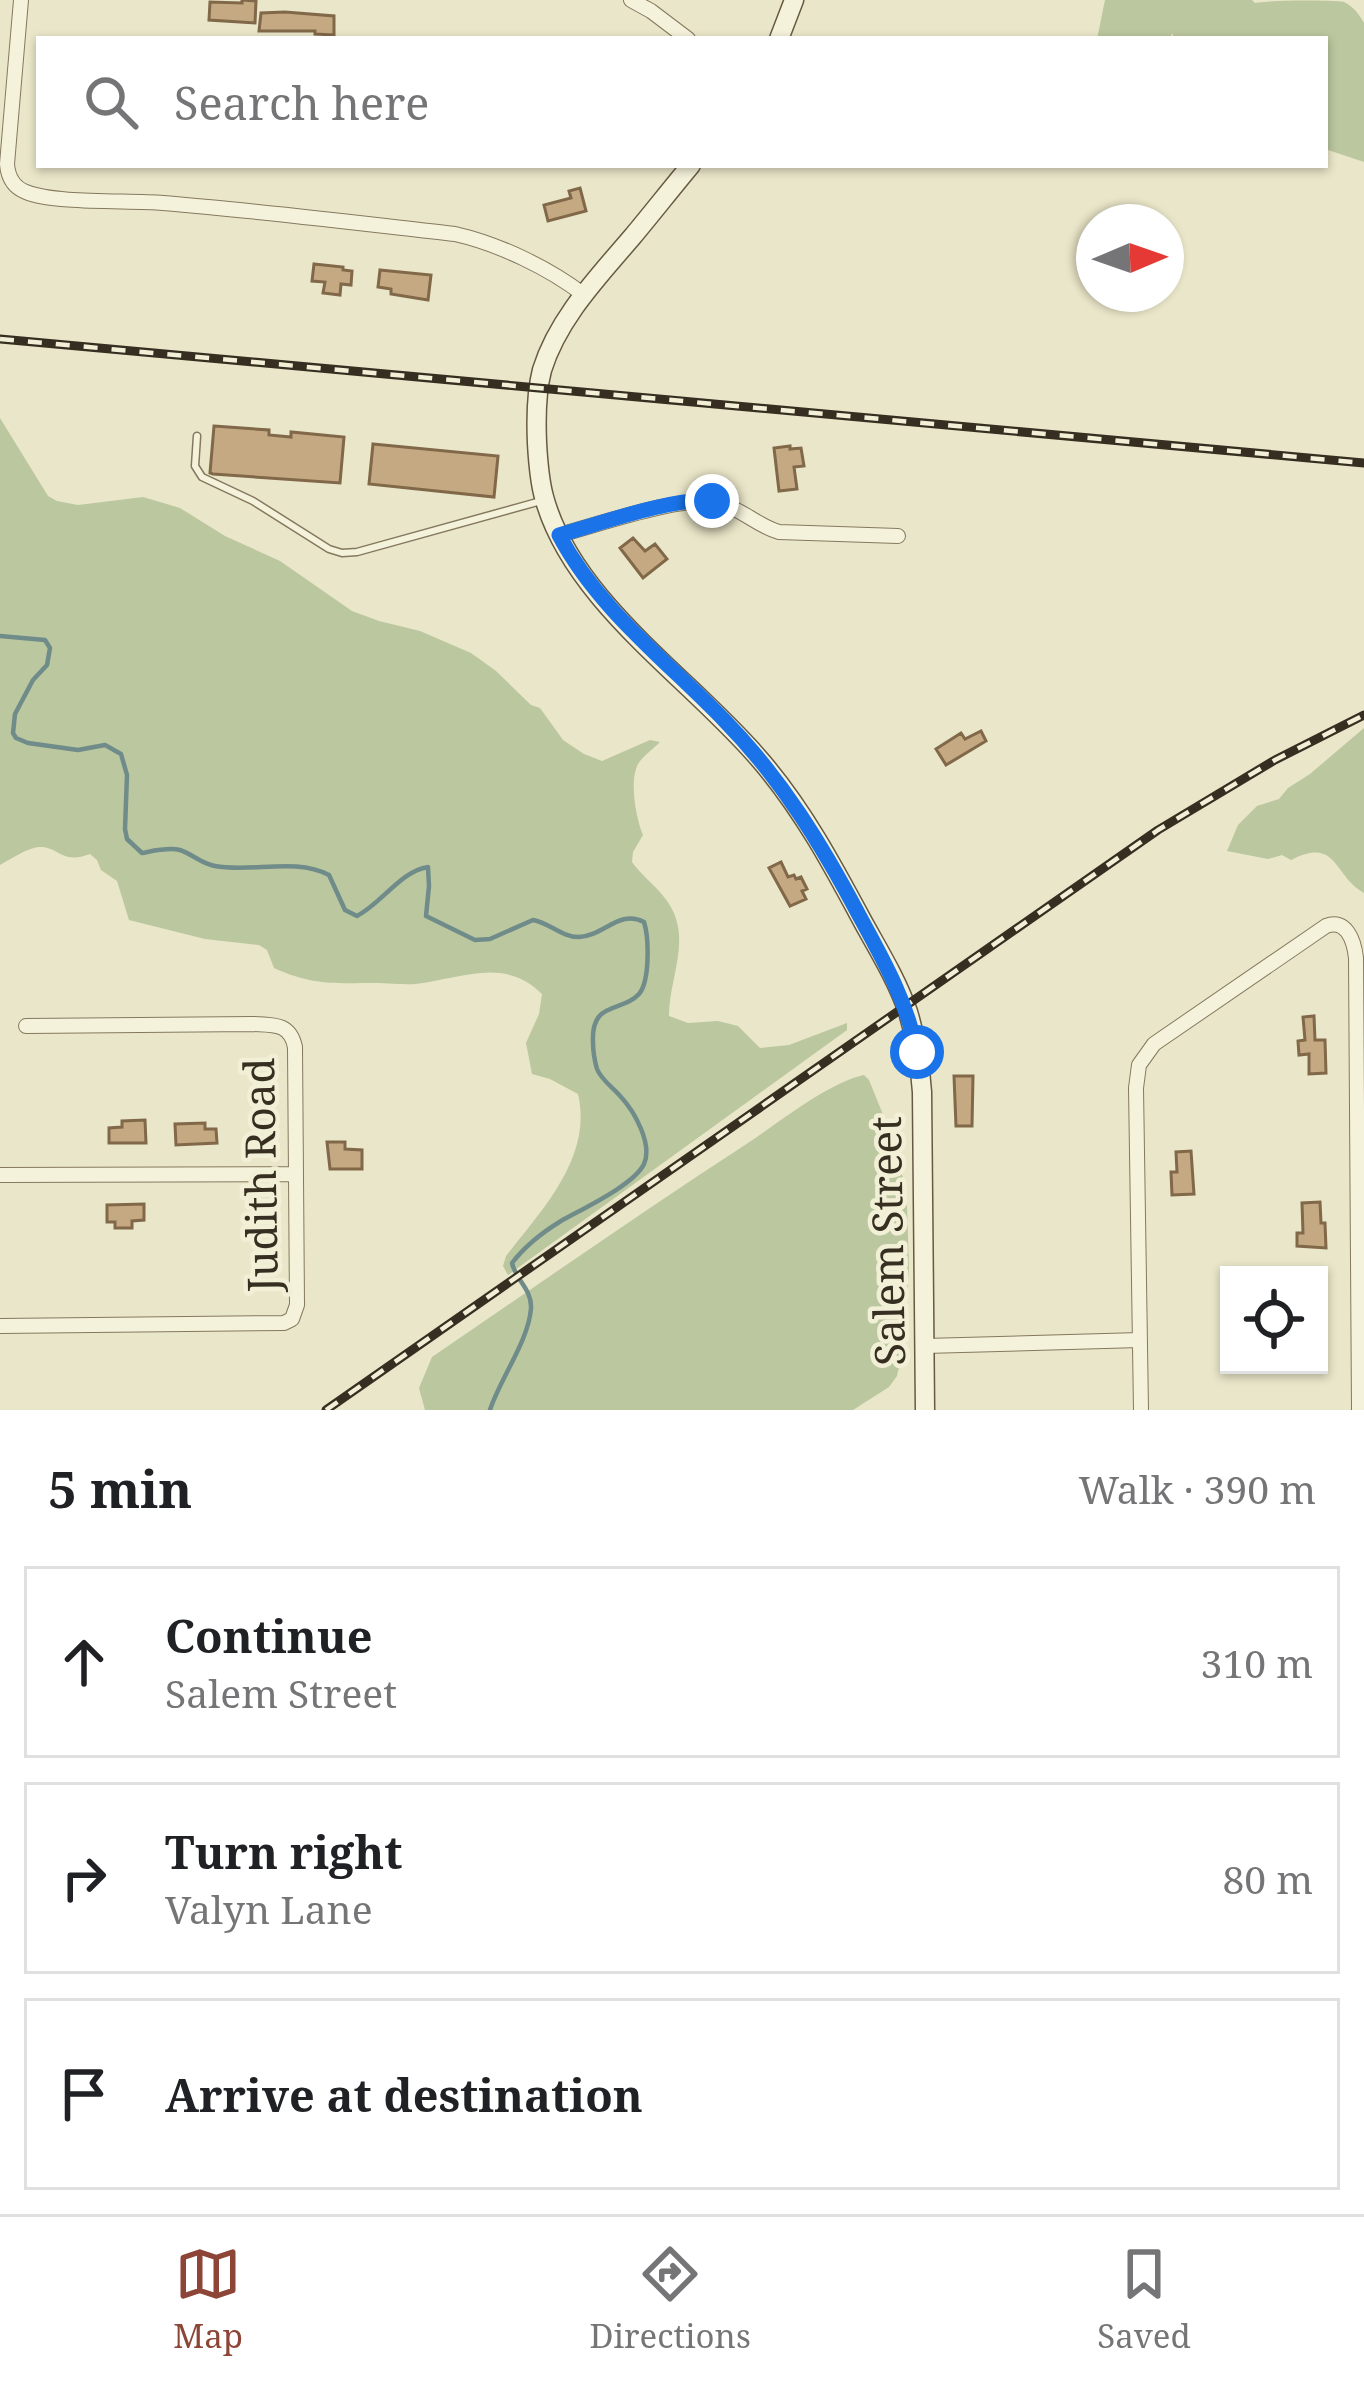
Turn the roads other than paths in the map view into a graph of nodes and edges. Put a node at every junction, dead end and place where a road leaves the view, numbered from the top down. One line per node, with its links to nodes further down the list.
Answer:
1 (21, 0): 7 (street)
2 (631, 0): 4 (street)
3 (794, 0): 5 (street)
4 (684, 36)
5 (780, 36)
6 (689, 168): 7 (street, Salem Street)
7 (584, 295): 9 (street, Salem Street)
8 (197, 436): 9 (lane)
9 (545, 500): 10 (street, Salem Street)
10 (559, 535): 11 (street); 17 (street, Salem Street)
11 (898, 536)
12 (26, 1026): 13 (street, Judith Road)
13 (295, 1174): 14 (street); 15 (street, Judith Road)
14 (0, 1175)
15 (0, 1326)
16 (1140, 1340): 17 (street); 19 (street); 20 (street)
17 (925, 1346): 18 (street, Salem Street)
18 (925, 1410)
19 (1141, 1410)
20 (1359, 1410)

